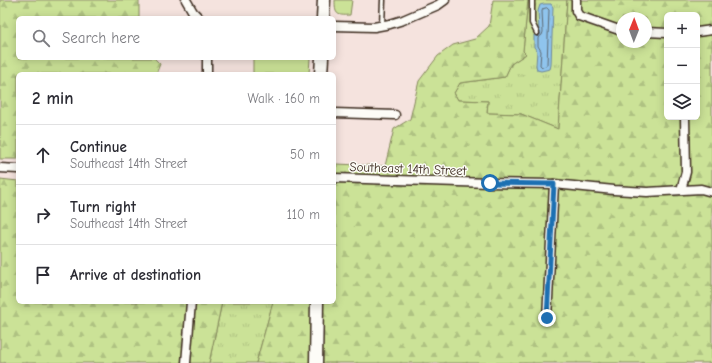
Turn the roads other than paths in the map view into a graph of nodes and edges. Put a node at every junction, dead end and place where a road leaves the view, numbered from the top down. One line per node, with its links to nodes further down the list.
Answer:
1 (186, 0): 7 (street)
2 (324, 0): 8 (street)
3 (383, 0): 9 (lane)
4 (445, 0): 9 (street)
5 (532, 0): 16 (lane)
6 (576, 0): 11 (street)
7 (196, 16)
8 (323, 16)
9 (382, 25): 10 (street)
10 (336, 26)
11 (616, 29)
12 (712, 30): 14 (street)
13 (652, 32): 15 (street)
14 (700, 32)
15 (664, 33)
16 (537, 34)
17 (207, 60): 19 (street)
18 (322, 60): 20 (street)
19 (207, 72)
20 (321, 72)
21 (336, 114): 22 (street)
22 (395, 115)
23 (686, 120): 28 (street)
24 (0, 168): 25 (street)
25 (16, 168)
26 (336, 178): 27 (street, Southeast 14th Street)
27 (554, 184): 28 (street, Southeast 14th Street); 32 (street)
28 (680, 190): 29 (street, Southeast 14th Street)
29 (712, 192)
30 (191, 304): 33 (street)
31 (317, 304): 34 (street)
32 (547, 318)
33 (186, 363)
34 (316, 363)

